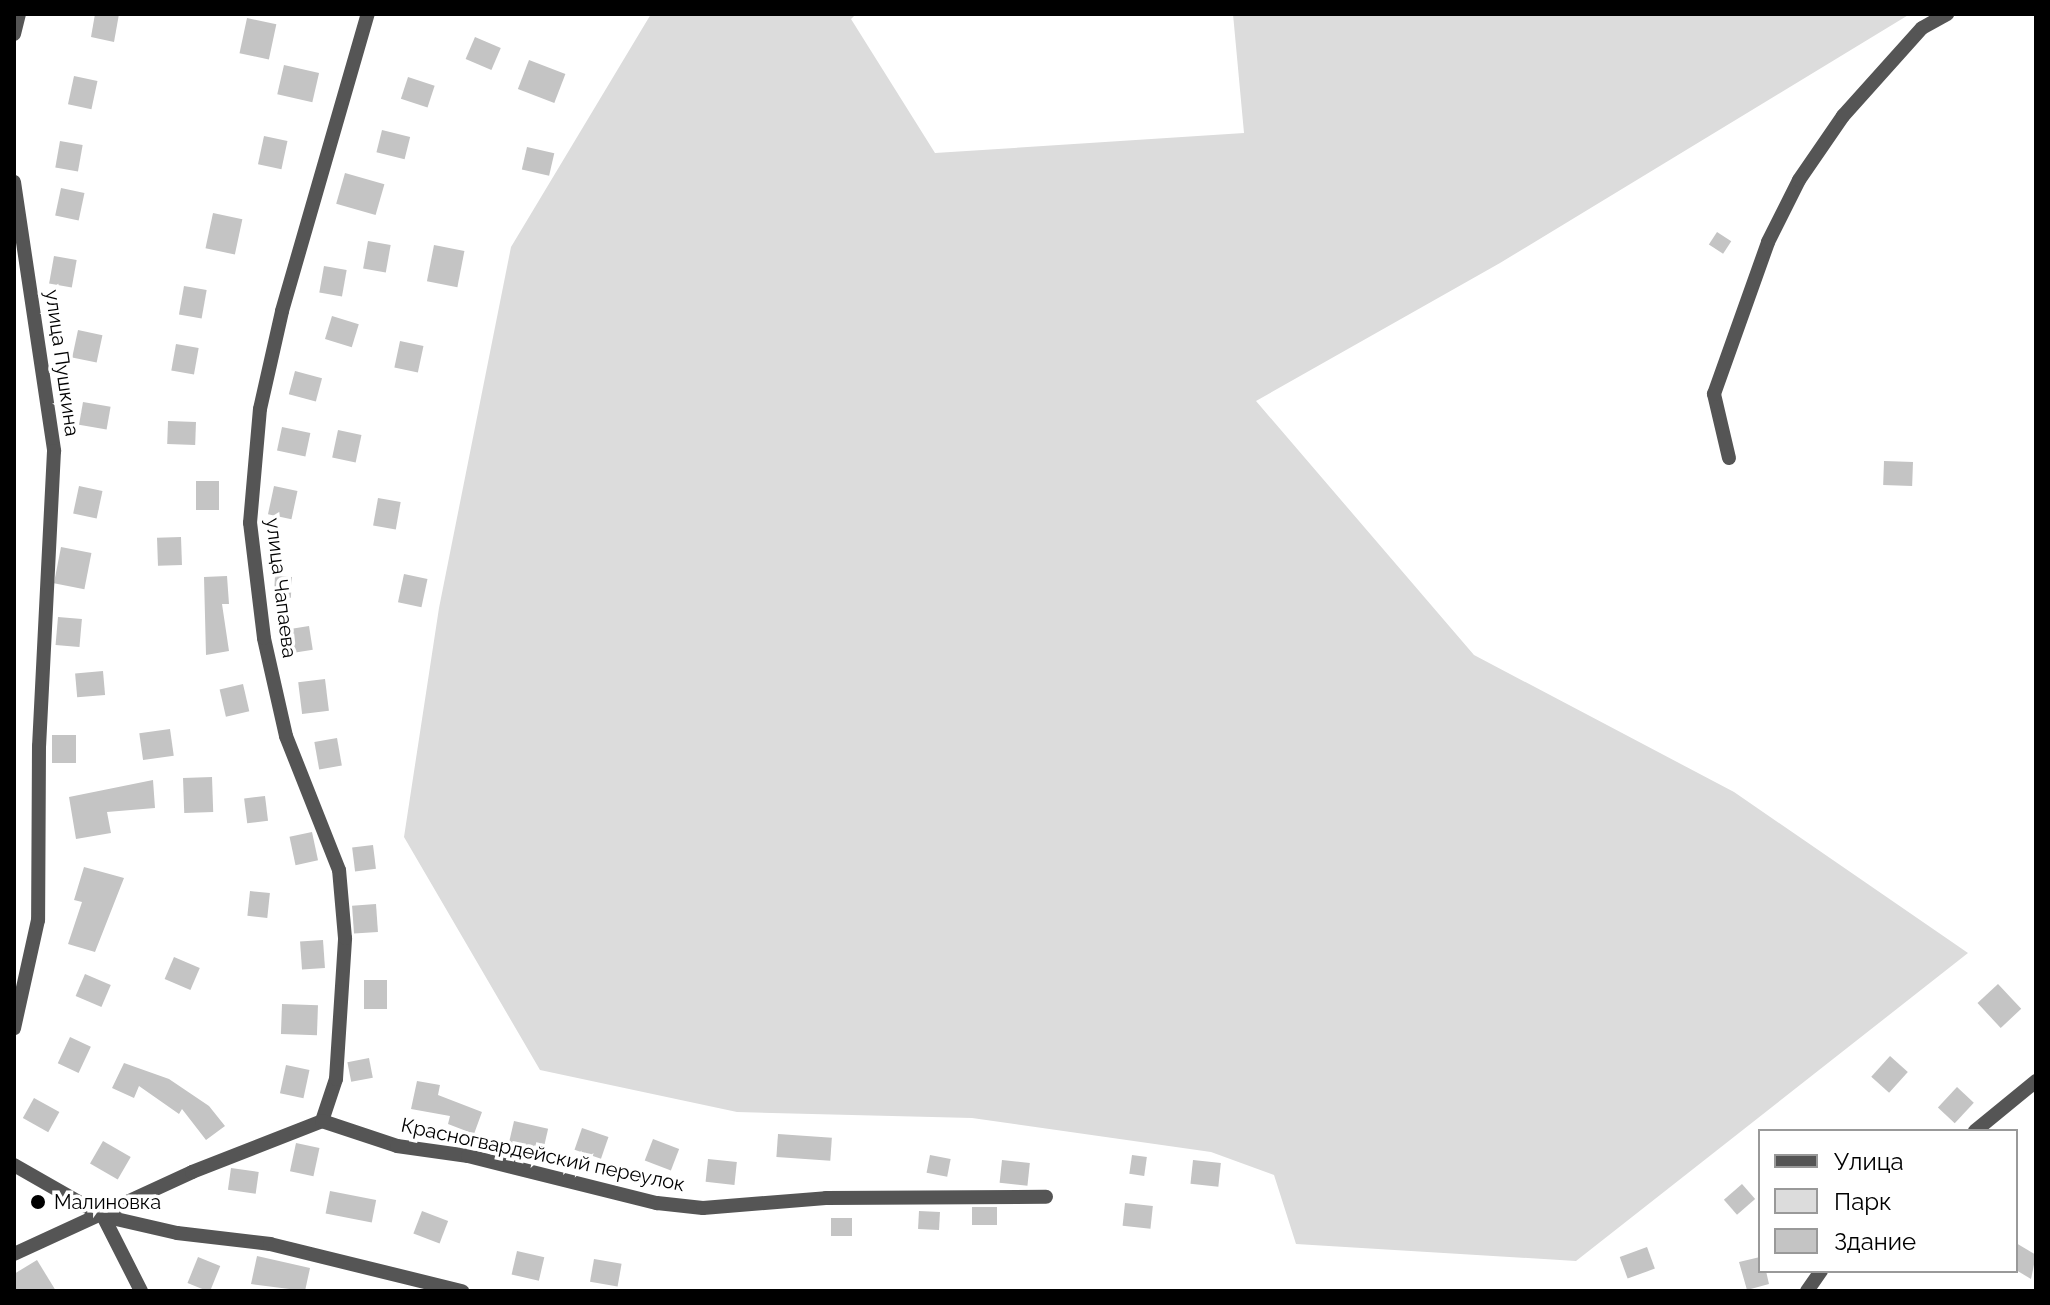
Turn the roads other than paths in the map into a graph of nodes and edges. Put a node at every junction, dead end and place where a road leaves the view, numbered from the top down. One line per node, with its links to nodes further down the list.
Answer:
1 (19, 14): 4 (street)
2 (368, 14): 9 (street, улица Чапаева)
3 (1947, 14): 6 (street)
4 (14, 34)
5 (14, 182): 7 (street, улица Пушкина)
6 (1729, 458)
7 (14, 1028)
8 (2036, 1081): 10 (street)
9 (322, 1121): 12 (street, Красногвардейский переулок); 13 (street)
10 (1977, 1129)
11 (14, 1165): 13 (street)
12 (1046, 1197)
13 (103, 1216): 14 (street); 16 (street); 17 (street)
14 (14, 1254)
15 (1820, 1273): 18 (street)
16 (141, 1291)
17 (462, 1291)
18 (1807, 1291)

